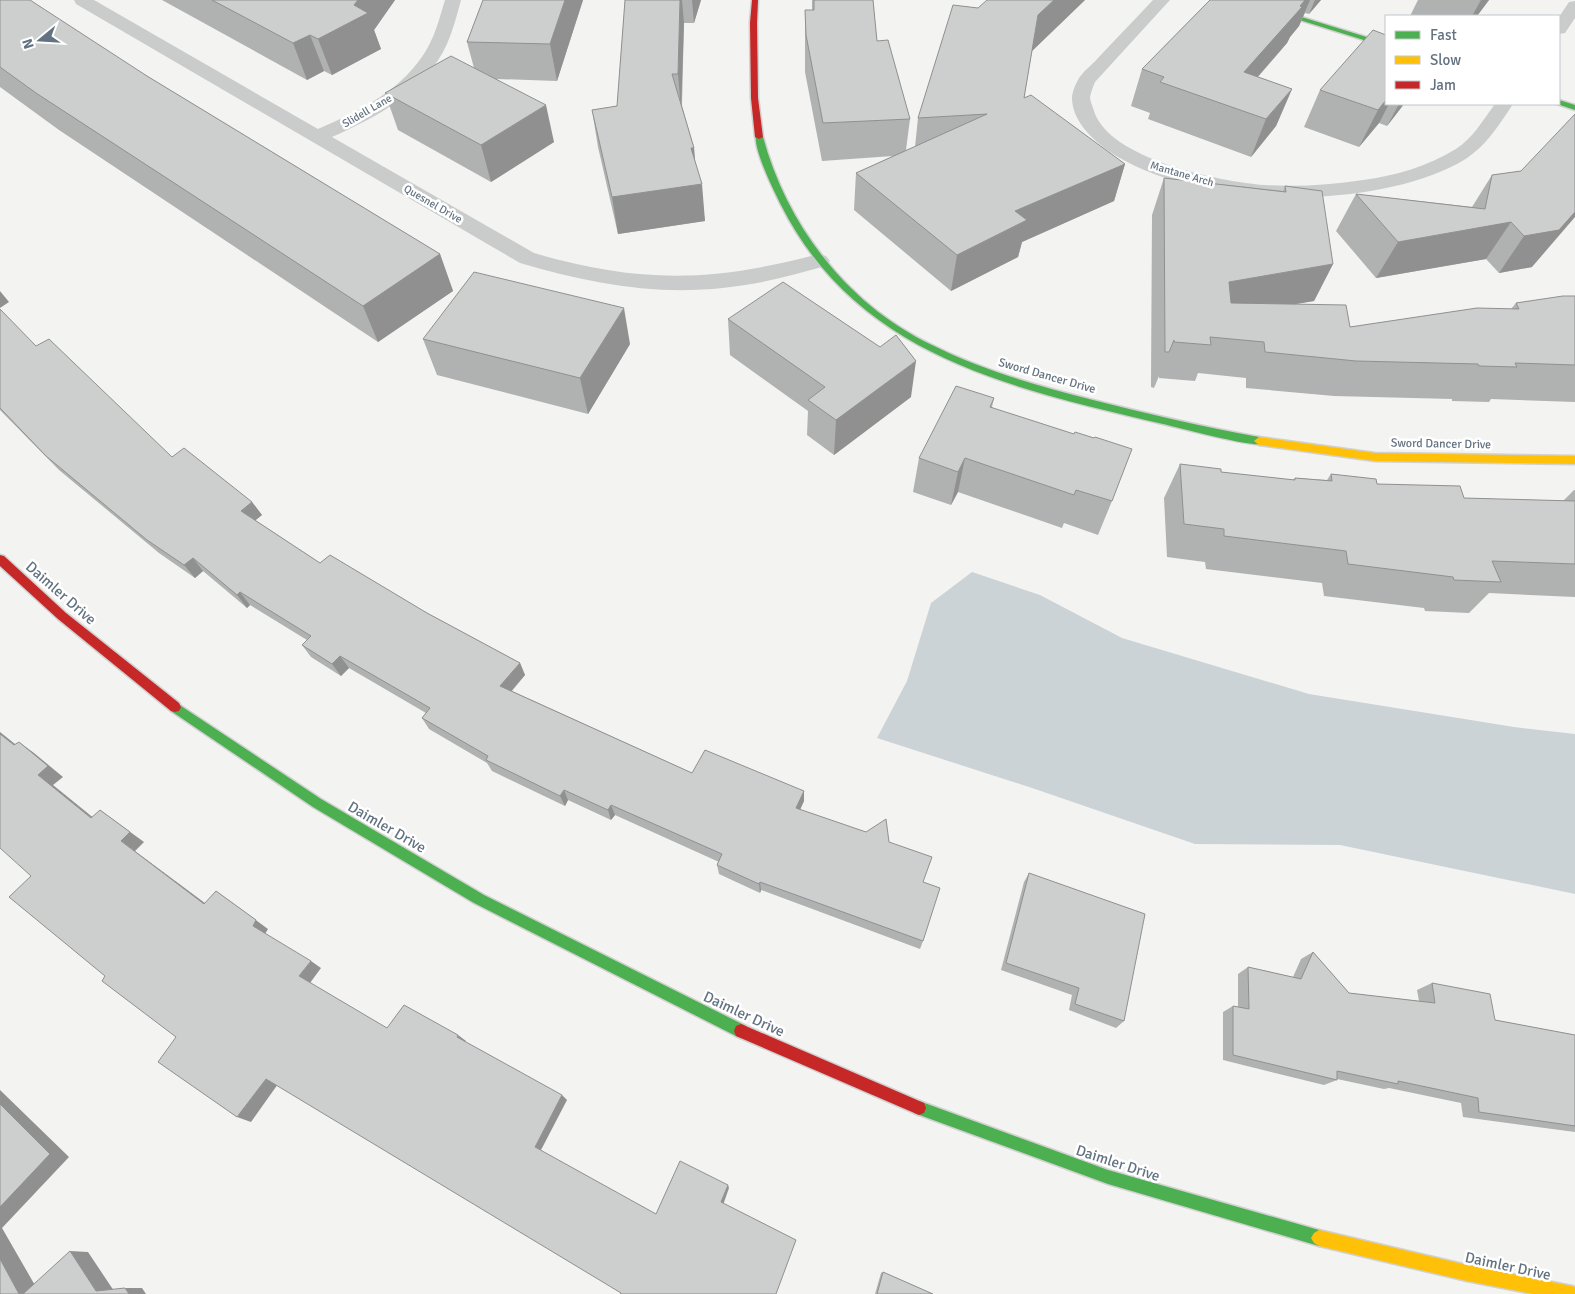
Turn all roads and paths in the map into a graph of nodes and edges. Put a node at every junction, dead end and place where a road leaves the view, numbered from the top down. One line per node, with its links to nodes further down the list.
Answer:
1 (82, 0): 12 (street, Quesnel Drive)
2 (453, 0): 12 (street, Slidell Lane)
3 (756, 0): 13 (street, Sword Dancer Drive)
4 (1162, 0): 10 (street, Mantane Arch)
5 (1239, 0): 8 (street)
6 (1575, 6): 7 (street)
7 (1560, 28)
8 (1385, 45)
9 (1560, 102): 11 (street)
10 (1503, 105)
11 (1575, 108)
12 (317, 136): 13 (street, Quesnel Drive)
13 (819, 261): 14 (street, Sword Dancer Drive)
14 (1575, 460)
15 (0, 559): 16 (street, Daimler Drive)
16 (1469, 1283): 17 (street, Daimler Drive)
17 (1572, 1294)

